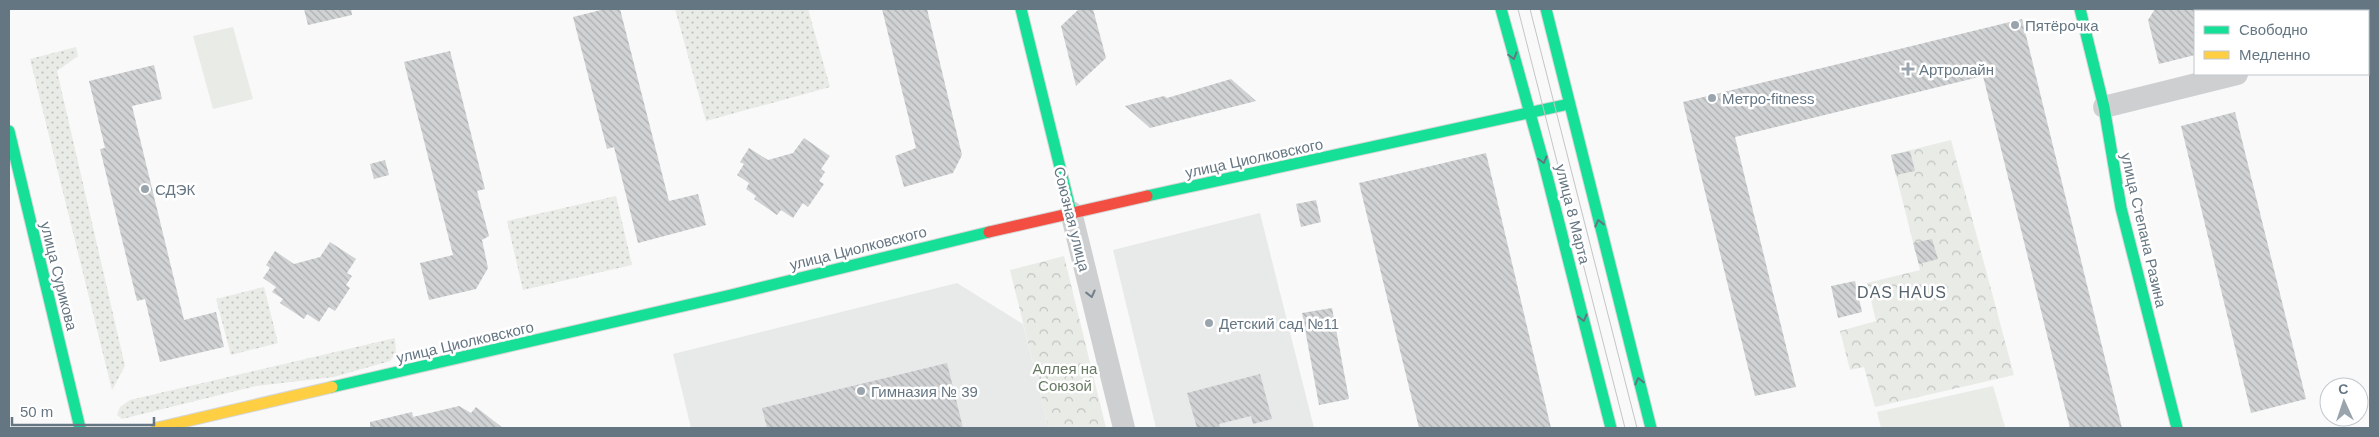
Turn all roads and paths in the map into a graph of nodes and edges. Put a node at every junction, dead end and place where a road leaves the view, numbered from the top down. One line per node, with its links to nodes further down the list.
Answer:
1 (1021, 9): 10 (street, Союзная улица)
2 (1501, 9): 8 (street, улица 8 Марта, one-way to 8)
3 (1546, 9): 6 (street, улица 8 Марта)
4 (2080, 9): 7 (street, улица Степана Разина)
5 (2234, 75): 7 (street)
6 (1569, 104): 8 (street, улица Циолковского); 15 (street, улица 8 Марта, one-way to 6)
7 (2104, 107): 16 (street, улица Степана Разина)
8 (1530, 113): 10 (street, улица Циолковского); 14 (street, улица 8 Марта, one-way to 14)
9 (9, 131): 11 (street, улица Сурикова)
10 (1071, 212): 12 (street, улица Циолковского); 13 (street, Союзная улица, one-way to 13)
11 (80, 428)
12 (157, 428)
13 (1124, 428)
14 (1612, 428)
15 (1651, 428)
16 (2176, 428)

